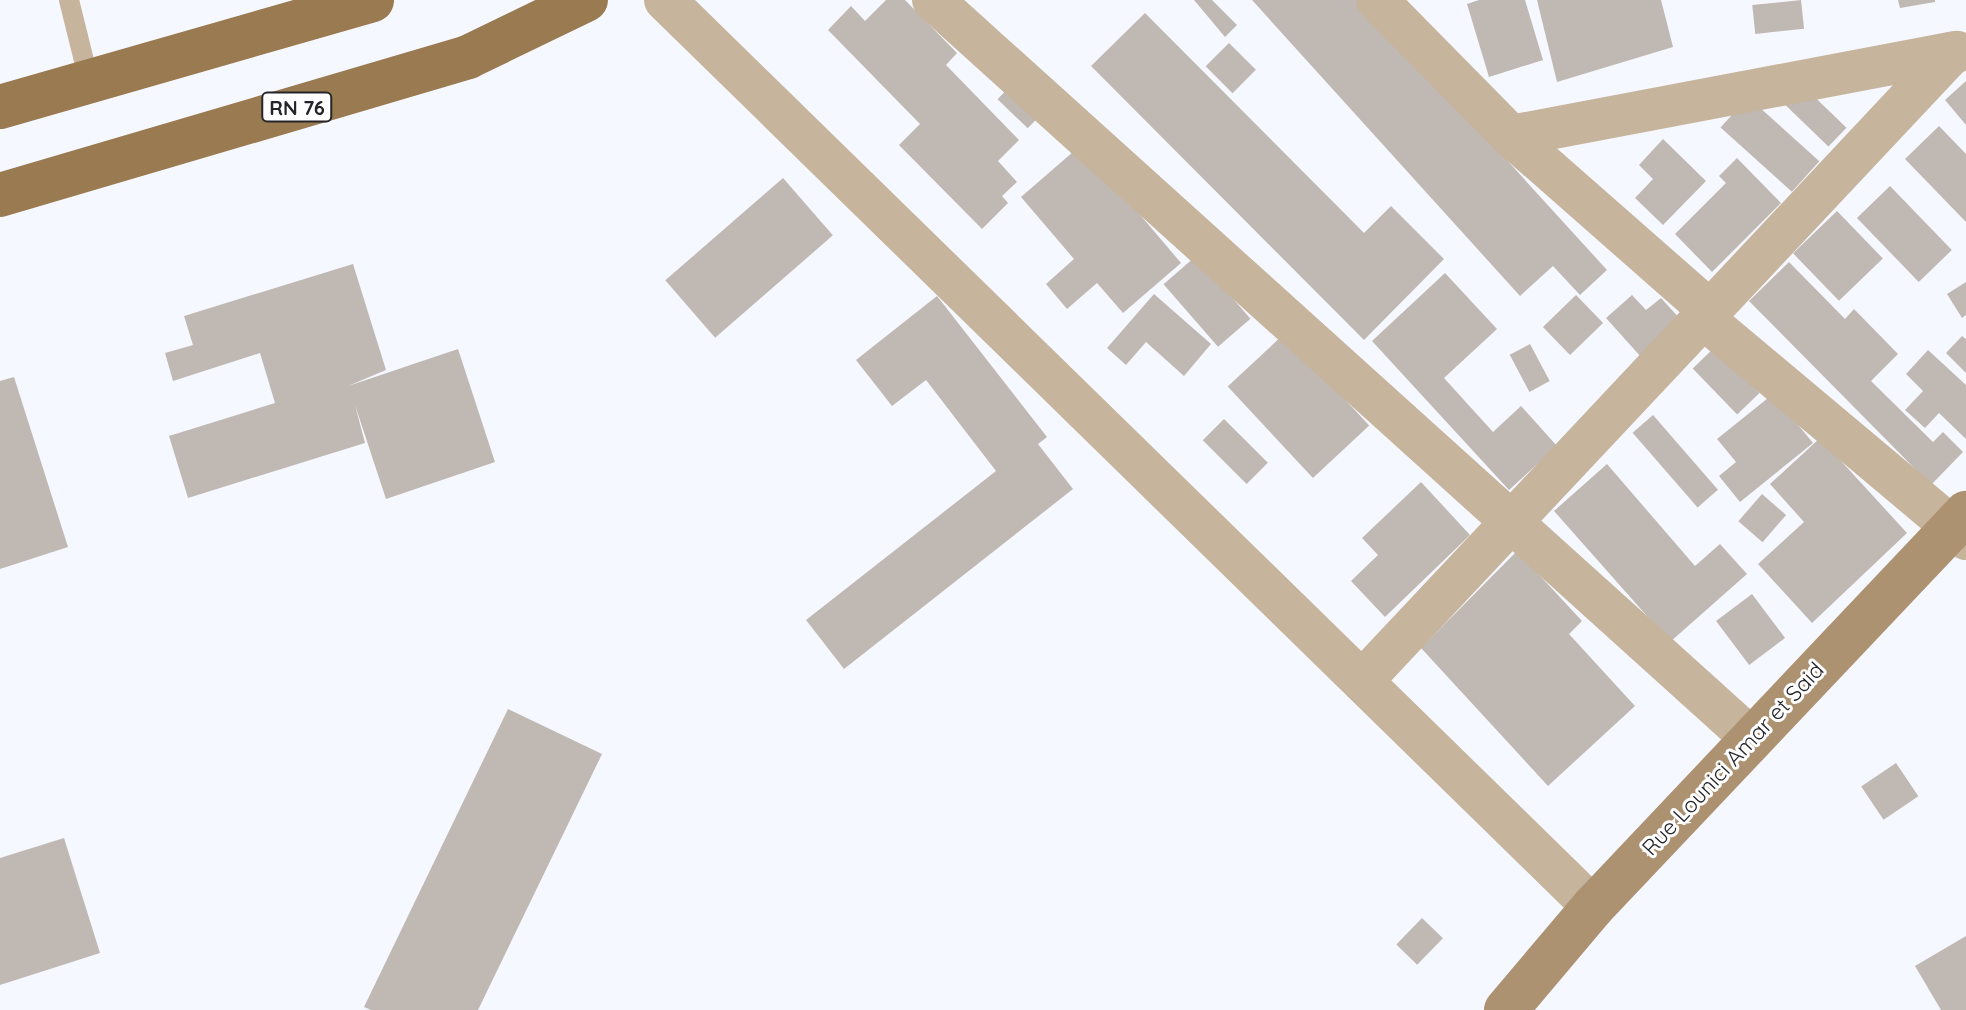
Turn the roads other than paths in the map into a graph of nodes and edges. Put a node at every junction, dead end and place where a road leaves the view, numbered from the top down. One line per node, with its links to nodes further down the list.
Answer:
1 (69, 0): 8 (lane)
2 (372, 0): 8 (main road)
3 (586, 0): 11 (main road, RN 76)
4 (665, 0): 15 (street)
5 (933, 0): 13 (street)
6 (1377, 0): 10 (street)
7 (1959, 52): 10 (street); 12 (street)
8 (89, 81): 9 (main road)
9 (0, 107)
10 (1511, 136): 12 (street)
11 (0, 195)
12 (1707, 314): 13 (street); 14 (street)
13 (1513, 521): 15 (street); 16 (street)
14 (1962, 527): 16 (main road, Rue Lounici Amar et Said)
15 (1362, 681): 17 (street)
16 (1752, 739): 17 (main road, Rue Lounici Amar et Said)
17 (1593, 907): 18 (main road, Rue Lounici Amar et Said)
18 (1506, 1010)

